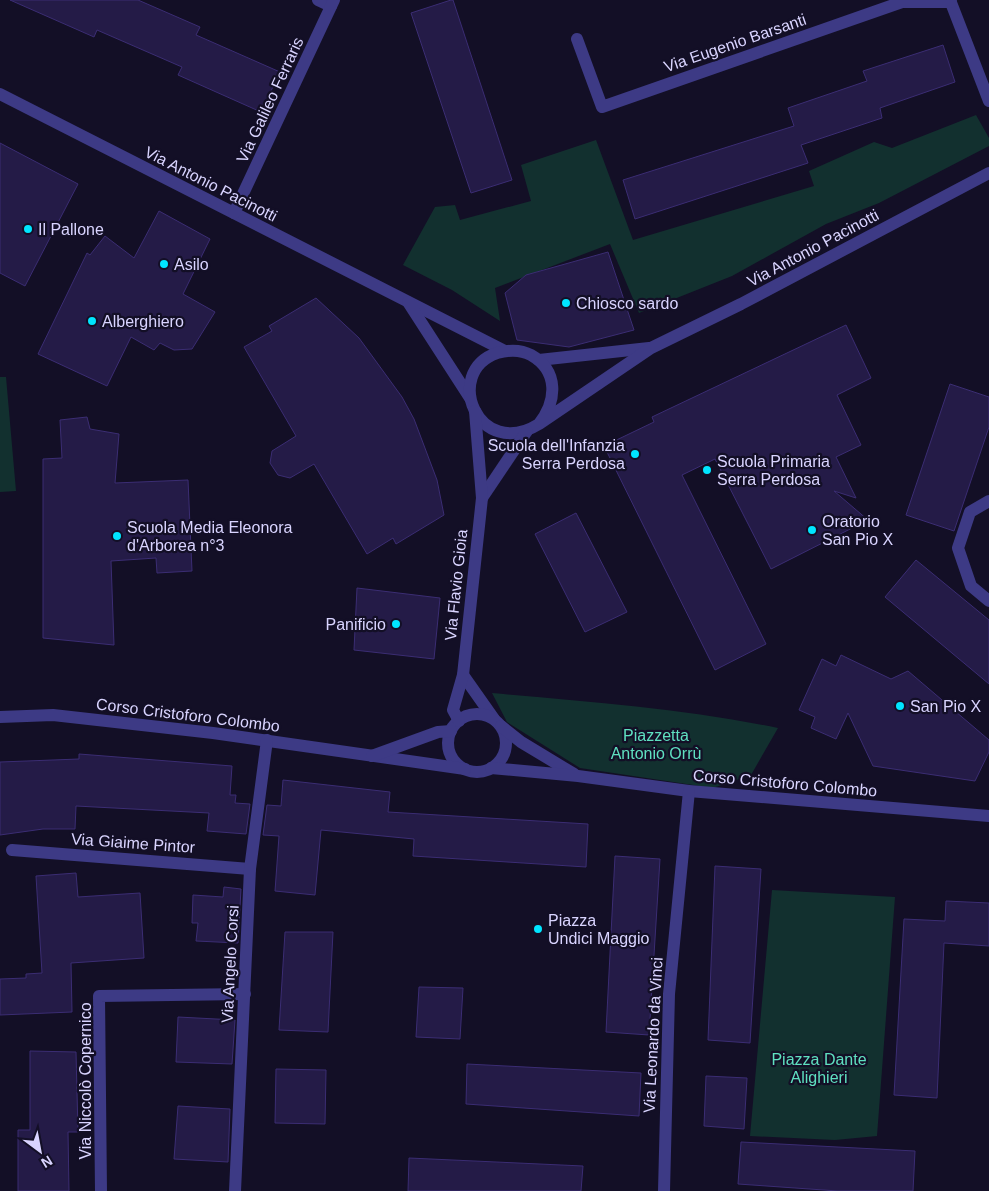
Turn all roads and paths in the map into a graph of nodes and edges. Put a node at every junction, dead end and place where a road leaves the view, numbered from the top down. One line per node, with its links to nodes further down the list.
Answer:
1 (318, 0): 4 (street)
2 (902, 1): 3 (street, Via Eugenio Barsanti); 5 (street, Via Eugenio Barsanti)
3 (950, 1): 7 (street, Via Eugenio Barsanti)
4 (333, 3): 9 (street, Via Galileo Ferraris)
5 (577, 39)
6 (0, 94): 9 (street, Via Antonio Pacinotti)
7 (989, 101)
8 (989, 174): 11 (street, Via Antonio Pacinotti)
9 (234, 213): 10 (street, Via Antonio Pacinotti)
10 (408, 302): 12 (street, Via Antonio Pacinotti); 14 (street, Via Antonio Pacinotti)
11 (651, 348): 13 (street, Via Antonio Pacinotti); 15 (street, Via Antonio Pacinotti)
12 (505, 351): 13 (street); 14 (street)
13 (539, 360): 15 (street)
14 (473, 405): 16 (street); 17 (street, Via Flavio Gioia)
15 (539, 424): 16 (street)
16 (527, 431): 17 (street, Via Flavio Gioia)
17 (482, 498): 20 (street, Via Flavio Gioia)
18 (989, 501): 19 (street)
19 (989, 601)
20 (463, 675): 22 (street, Via Flavio Gioia); 23 (street)
21 (0, 718): 25 (street, Corso Cristoforo Colombo)
22 (459, 721): 23 (street); 24 (street)
23 (496, 722): 27 (street); 29 (street, Corso Cristoforo Colombo)
24 (451, 731): 26 (street, Corso Cristoforo Colombo); 28 (street)
25 (267, 740): 26 (street, Corso Cristoforo Colombo); 33 (street, Via Angelo Corsi)
26 (370, 756): 28 (street, Corso Cristoforo Colombo)
27 (491, 768): 28 (street); 29 (street, Corso Cristoforo Colombo)
28 (465, 769)
29 (578, 776): 30 (street, Corso Cristoforo Colombo)
30 (689, 791): 31 (street, Corso Cristoforo Colombo); 37 (street, Via Leonardo da Vinci)
31 (989, 816)
32 (12, 850): 33 (street, Via Giaime Pintor)
33 (250, 868): 34 (street, Via Angelo Corsi)
34 (245, 994): 35 (street, Via Niccolò Copernico); 36 (street, Via Angelo Corsi)
35 (101, 1191)
36 (235, 1191)
37 (664, 1191)

